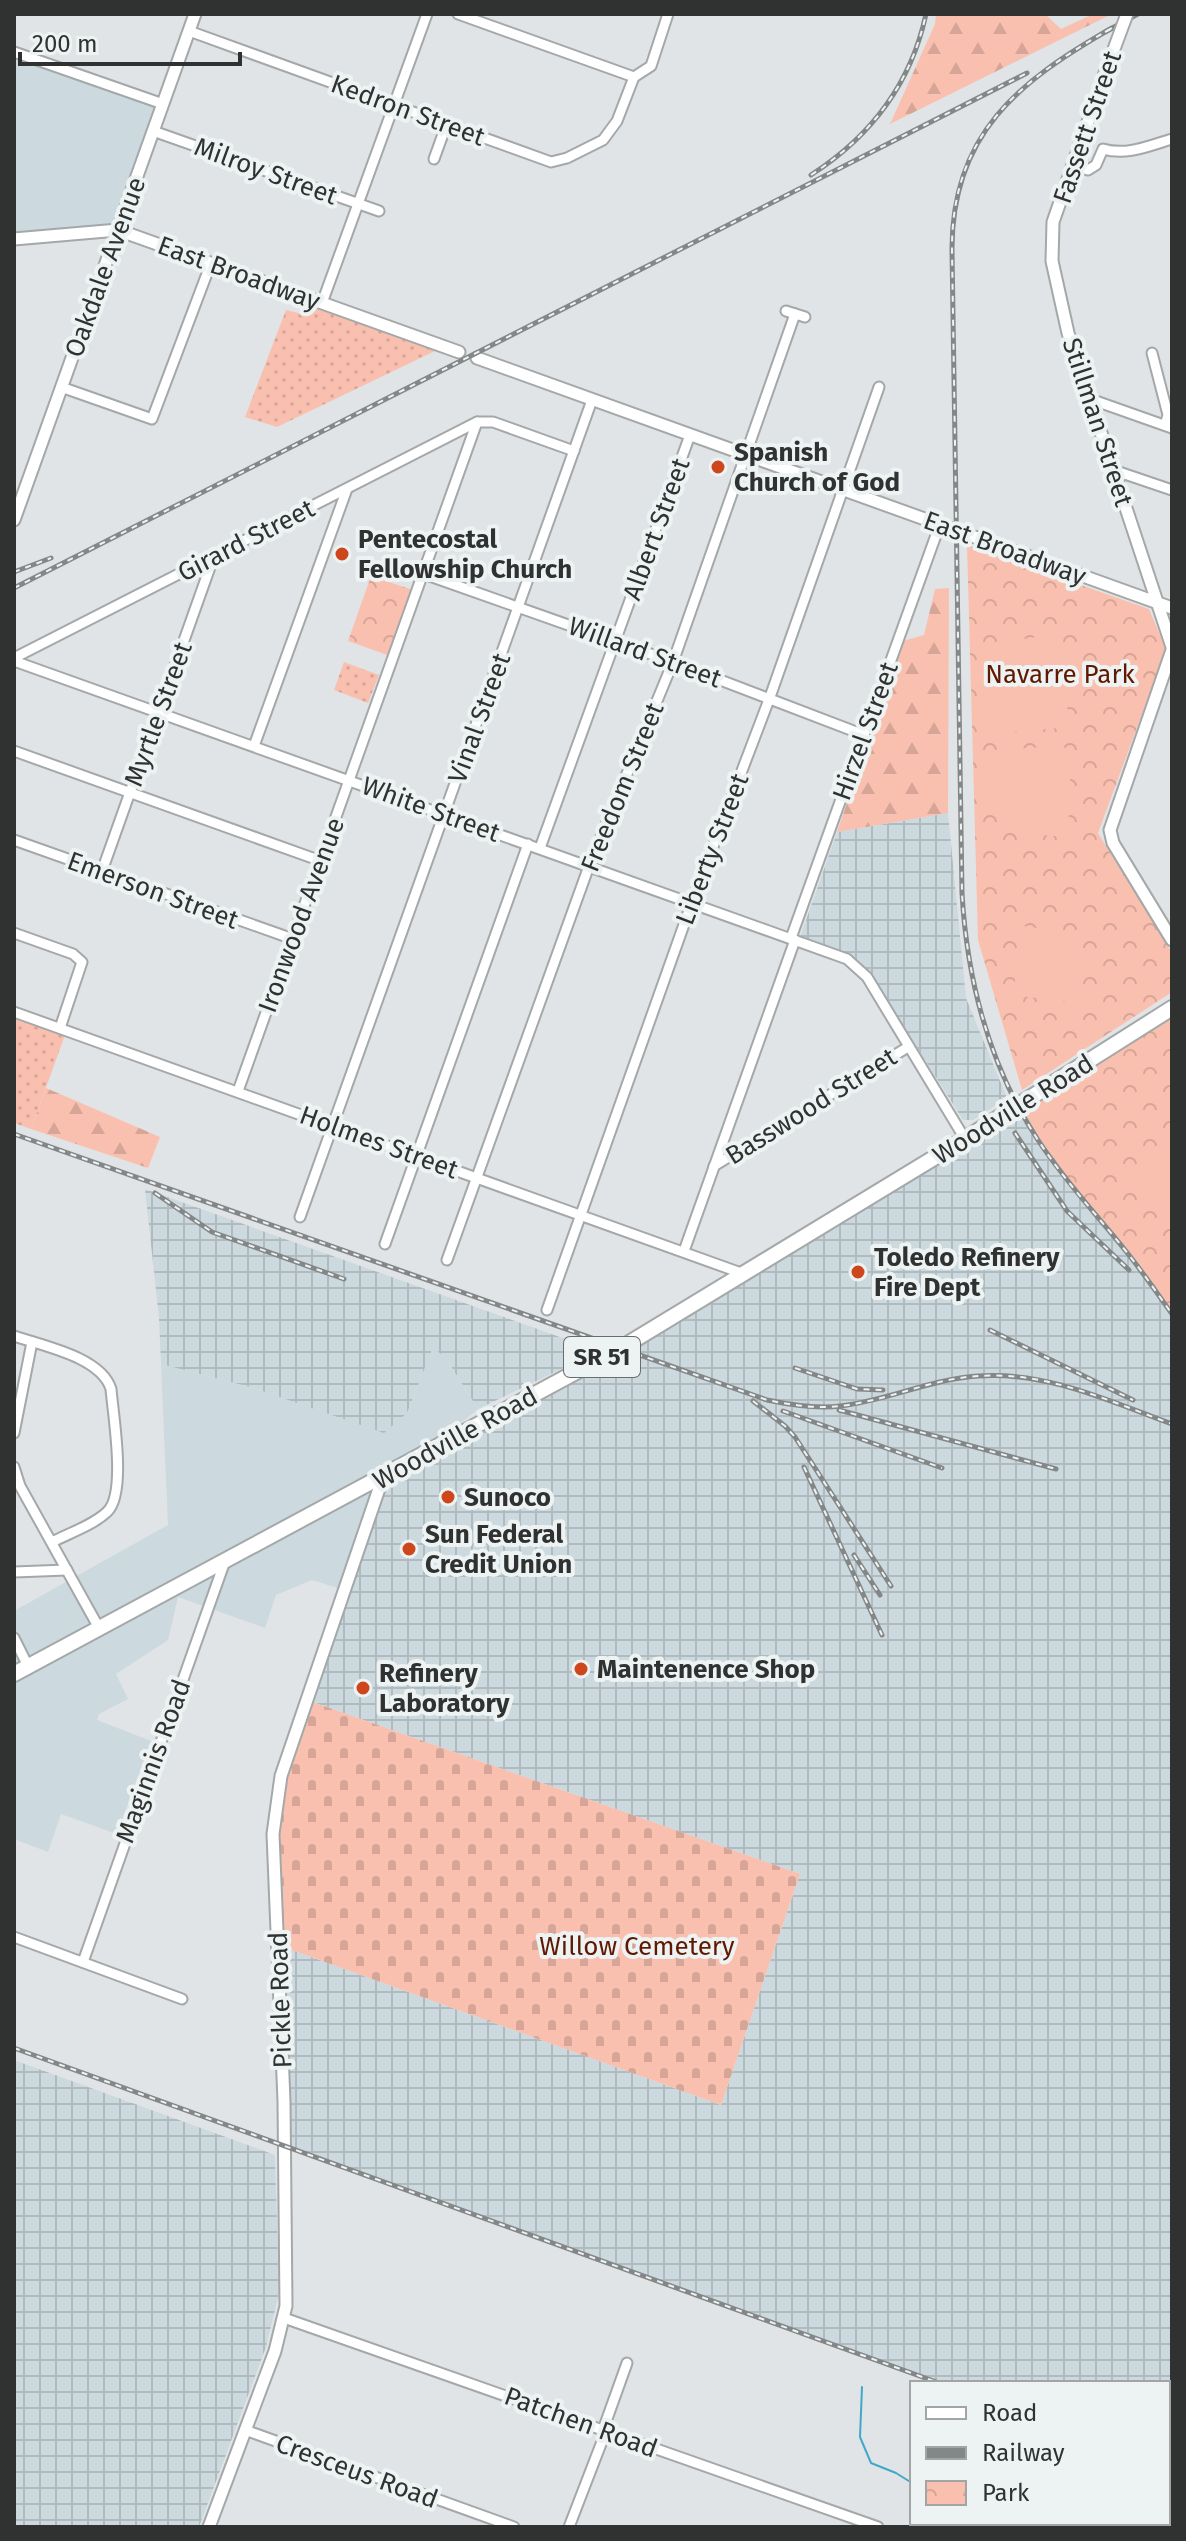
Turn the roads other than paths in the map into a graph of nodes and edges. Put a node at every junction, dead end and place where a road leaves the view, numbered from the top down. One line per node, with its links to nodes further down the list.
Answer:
1 (195, 14): 6 (street, Oakdale Avenue)
2 (427, 14): 10 (street)
3 (458, 14): 8 (street)
4 (668, 14): 8 (street)
5 (1127, 14): 15 (street, Fassett Street, bridge)
6 (189, 31): 9 (street, Oakdale Avenue); 10 (street, Kedron Street)
7 (14, 52): 9 (street)
8 (634, 77): 11 (street, Kedron Street)
9 (163, 104): 12 (street, Oakdale Avenue)
10 (395, 104): 11 (street, Kedron Street); 16 (street)
11 (447, 123): 14 (street)
12 (153, 131): 16 (street, Milroy Street); 18 (street, Oakdale Avenue)
13 (1172, 139): 15 (street)
14 (434, 159)
15 (1072, 165): 20 (street, Fassett Street)
16 (359, 203): 17 (street, Milroy Street); 22 (street)
17 (379, 211)
18 (118, 230): 19 (street, East Broadway); 21 (street, East Broadway); 27 (street, Oakdale Avenue)
19 (14, 239)
20 (1051, 240): 29 (street, Stillman Street)
21 (211, 263): 22 (street, East Broadway); 27 (street)
22 (322, 303): 24 (street, East Broadway)
23 (795, 314): 35 (street, Freedom Street)
24 (459, 352)
25 (1152, 353): 32 (street)
26 (477, 358): 30 (street, East Broadway)
27 (61, 387): 40 (street, Oakdale Avenue)
28 (879, 387): 38 (street, Liberty Street)
29 (1090, 399): 32 (street); 36 (street, Stillman Street)
30 (592, 400): 33 (street, East Broadway); 34 (street, Vinal Street)
31 (477, 422): 34 (street); 37 (street, Girard Street); 43 (street, Ironwood Avenue)
32 (1168, 426)
33 (690, 435): 35 (street, East Broadway); 47 (street, Albert Street)
34 (574, 451): 45 (street, Vinal Street)
35 (745, 454): 38 (street, East Broadway); 50 (street, Freedom Street)
36 (1113, 470): 39 (street); 44 (street, Stillman Street)
37 (347, 489): 42 (street, Girard Street); 54 (street)
38 (844, 490): 41 (street, East Broadway); 51 (street, Liberty Street)
39 (1172, 490)
40 (14, 520)
41 (940, 524): 44 (street, East Broadway); 53 (street, Hirzel Street)
42 (214, 556): 49 (street, Girard Street); 52 (street, Myrtle Street)
43 (424, 574): 45 (street, Willard Street); 56 (street, Ironwood Avenue)
44 (1155, 602): 46 (street, East Broadway); 48 (street, Stillman Street)
45 (518, 608): 47 (street, Willard Street); 58 (street, Vinal Street)
46 (1172, 608)
47 (614, 642): 50 (street, Willard Street); 61 (street, Albert Street)
48 (1172, 648): 69 (street)
49 (14, 659): 52 (street, White Street)
50 (673, 662): 51 (street, Willard Street); 63 (street, Freedom Street)
51 (770, 697): 53 (street, Willard Street); 65 (street, Liberty Street)
52 (159, 712): 54 (street, White Street); 57 (street, Myrtle Street)
53 (864, 735): 68 (street, Hirzel Street)
54 (254, 746): 56 (street, White Street)
55 (14, 751): 57 (street)
56 (349, 780): 58 (street, White Street); 62 (street, Ironwood Avenue)
57 (130, 792): 62 (street); 64 (street, Myrtle Street)
58 (444, 814): 60 (street, White Street); 75 (street, Vinal Street)
59 (14, 840): 64 (street, Emerson Street)
60 (528, 844): 61 (street, White Street); 77 (street)
61 (540, 848): 63 (street, White Street)
62 (321, 861): 67 (street, Ironwood Avenue)
63 (589, 866): 65 (street, White Street); 79 (street, Freedom Street)
64 (102, 871): 67 (street, Emerson Street)
65 (692, 902): 68 (street, White Street); 80 (street, Liberty Street)
66 (14, 933): 72 (street)
67 (293, 939): 74 (street, Ironwood Avenue)
68 (793, 939): 73 (street, White Street); 78 (street, Hirzel Street)
69 (1172, 940)
70 (1172, 1008): 76 (main road, Woodville Road / SR 51)
71 (14, 1012): 72 (street, Holmes Street)
72 (60, 1028): 74 (street, Holmes Street)
73 (908, 1047): 76 (street); 78 (street, Basswood Street)
74 (238, 1091): 75 (street, Holmes Street)
75 (333, 1126): 77 (street, Holmes Street); 81 (street, Vinal Street)
76 (965, 1139): 85 (main road, Woodville Road / SR 51)
77 (417, 1155): 79 (street, Holmes Street); 82 (street)
78 (714, 1166): 83 (street, Hirzel Street)
79 (478, 1177): 80 (street, Holmes Street); 84 (street, Freedom Street)
80 (580, 1214): 83 (street, Holmes Street); 86 (street, Liberty Street)
81 (300, 1217)
82 (385, 1244)
83 (684, 1251): 85 (street, Holmes Street)
84 (447, 1260)
85 (744, 1274): 91 (main road, Woodville Road / SR 51)
86 (547, 1310)
87 (14, 1336): 88 (street)
88 (32, 1342): 89 (street); 92 (street)
89 (14, 1433)
90 (14, 1467): 92 (street)
91 (383, 1477): 93 (main road, Woodville Road / SR 51); 103 (street, Pickle Road)
92 (52, 1542): 94 (street)
93 (225, 1561): 96 (main road, Woodville Road / SR 51); 101 (street, Maginnis Road)
94 (67, 1570): 95 (street); 96 (street)
95 (14, 1572)
96 (99, 1628): 98 (main road, Woodville Road / SR 51)
97 (14, 1638): 98 (street)
98 (28, 1666): 99 (main road, Woodville Road / SR 51)
99 (14, 1674)
100 (14, 1937): 101 (street)
101 (83, 1962): 102 (street)
102 (182, 1999)
103 (284, 2318): 105 (street, Pickle Road); 106 (street, Patchen Road)
104 (627, 2363): 106 (street)
105 (245, 2430): 107 (street, Pickle Road); 108 (street, Cresceus Road)
106 (604, 2430): 109 (street); 110 (street, Patchen Road)
107 (209, 2527)
108 (514, 2527)
109 (569, 2527)
110 (878, 2527)

